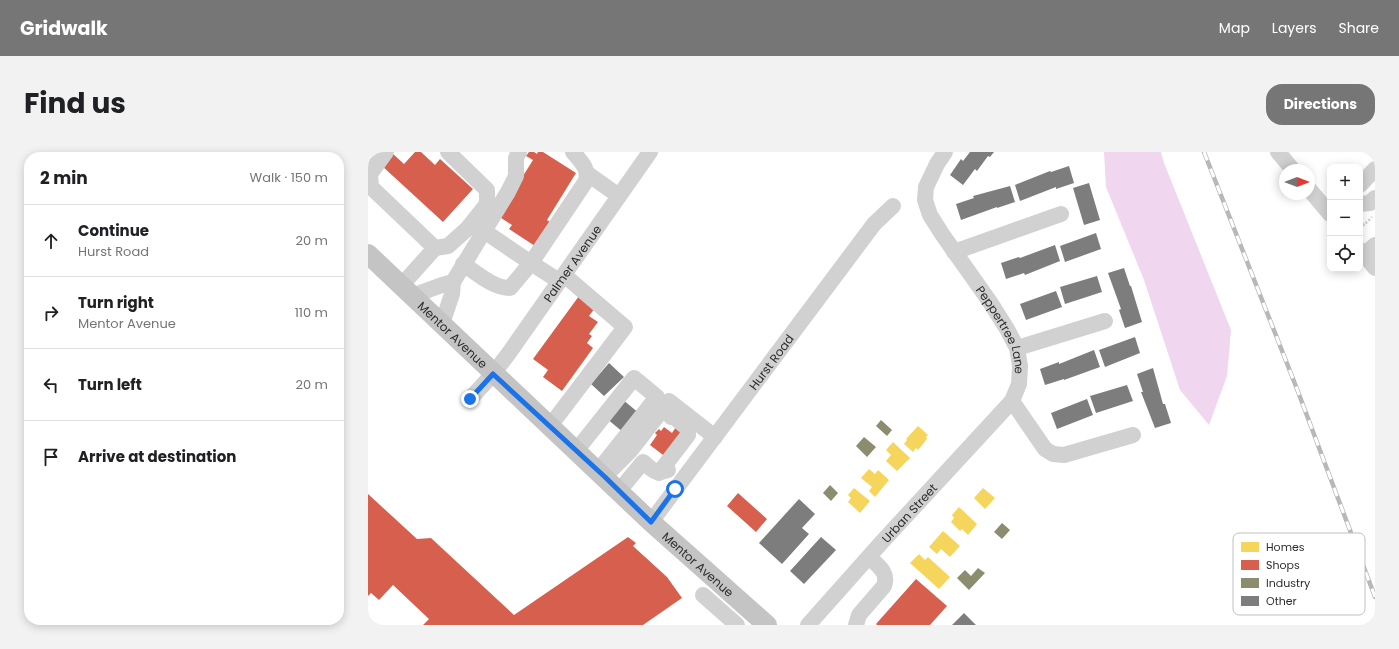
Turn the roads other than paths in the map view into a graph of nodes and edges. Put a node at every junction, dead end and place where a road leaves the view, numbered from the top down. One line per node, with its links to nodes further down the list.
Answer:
1 (386, 152): 12 (street)
2 (448, 152): 20 (street)
3 (519, 152): 21 (street)
4 (573, 152): 10 (street)
5 (650, 152): 13 (street, Palmer Avenue)
6 (945, 152): 24 (street, Peppertree Lane)
7 (1278, 152): 8 (street)
8 (1288, 164)
9 (1375, 169): 11 (street)
10 (588, 174): 13 (street); 26 (street)
11 (1363, 182)
12 (370, 189): 22 (street)
13 (619, 196): 29 (street, Palmer Avenue)
14 (1315, 196): 18 (street)
15 (1375, 198): 16 (street)
16 (1363, 204)
17 (893, 206): 41 (street, Hurst Road)
18 (1327, 210)
19 (1061, 214): 24 (street)
20 (466, 229): 21 (street); 22 (street)
21 (481, 235): 26 (street); 27 (street)
22 (435, 248): 31 (street)
23 (1366, 250): 28 (street)
24 (954, 252): 34 (street, Peppertree Lane)
25 (368, 254): 31 (main road, Mentor Avenue)
26 (531, 262): 27 (street); 29 (street)
27 (462, 264): 30 (street)
28 (1375, 268)
29 (562, 278): 35 (street, Palmer Avenue); 38 (street)
30 (453, 282): 31 (street); 33 (street)
31 (407, 291): 33 (main road, Mentor Avenue)
32 (1105, 321): 34 (street)
33 (442, 324): 35 (main road, Mentor Avenue)
34 (1017, 348): 37 (street, Peppertree Lane)
35 (493, 374): 36 (street, Palmer Avenue); 38 (main road, Mentor Avenue)
36 (470, 399)
37 (1012, 401): 40 (street); 48 (street, Urban Street)
38 (550, 426): 42 (main road, Mentor Avenue)
39 (701, 427): 41 (street); 43 (street); 45 (street)
40 (1133, 435)
41 (714, 438): 47 (street, Hurst Road)
42 (576, 451): 46 (main road, Mentor Avenue); 46 (street)
43 (630, 451): 44 (street); 45 (street); 46 (street)
44 (643, 462): 45 (street); 46 (street)
45 (659, 473)
46 (608, 480): 47 (main road, Mentor Avenue)
47 (651, 522): 50 (main road, Mentor Avenue)
48 (868, 557): 53 (street, Urban Street); 54 (street)
49 (703, 595): 51 (street)
50 (743, 603): 51 (street); 52 (main road, Mentor Avenue)
51 (732, 620)
52 (768, 625)
53 (808, 625)
54 (856, 625)

